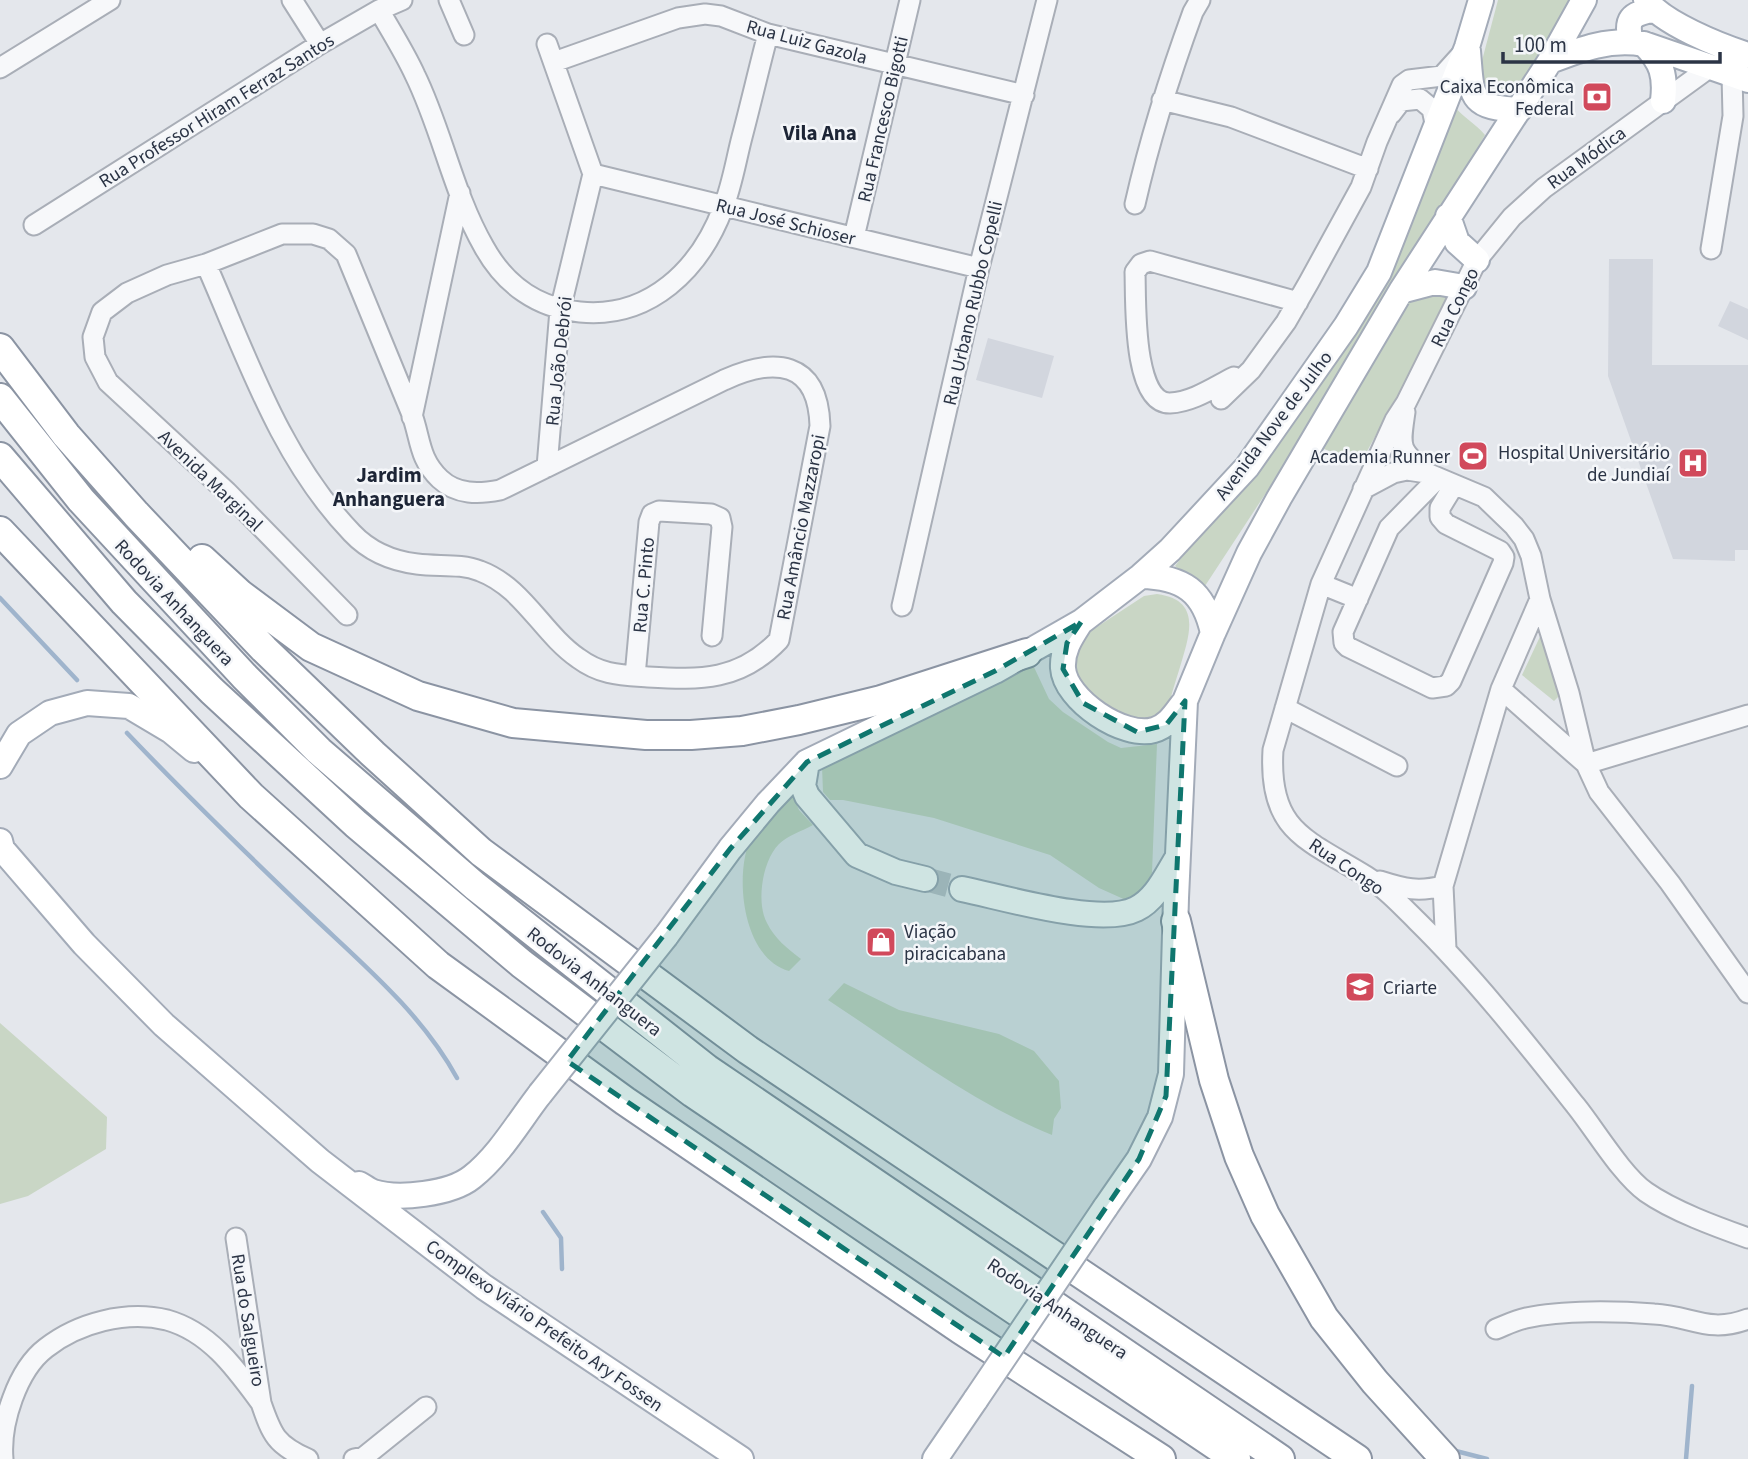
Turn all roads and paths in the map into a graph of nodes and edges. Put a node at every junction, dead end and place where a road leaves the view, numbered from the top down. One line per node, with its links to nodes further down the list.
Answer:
1 (110, 0): 20 (street)
2 (292, 0): 15 (street)
3 (401, 0): 11 (street, Rua Professor Hiram Ferraz Santos)
4 (449, 0): 13 (street)
5 (910, 0): 19 (street, Rua Francesco Bigotti)
6 (1047, 0): 21 (street, Rua Urbano Rubbo Copelli)
7 (1200, 0): 22 (street)
8 (1481, 0): 16 (main road, Avenida Nove de Julho)
9 (1584, 0): 17 (main road, Avenida Nove de Julho)
10 (1649, 5): 14 (main road); 18 (main road)
11 (379, 10): 15 (street, Rua Professor Hiram Ferraz Santos); 30 (street)
12 (768, 34): 19 (street, Rua Luiz Gazola); 29 (street, Rua Luiz Gazola); 32 (street)
13 (464, 35)
14 (1638, 43): 17 (main road); 18 (main road); 23 (main road)
15 (320, 44): 34 (street, Rua Professor Hiram Ferraz Santos)
16 (1467, 47): 24 (main road); 26 (street); 27 (main road, Avenida Nove de Julho)
17 (1550, 61): 24 (main road, Avenida Nove de Julho)
18 (1737, 62): 23 (street, Rua Módica); 25 (street)
19 (895, 64): 21 (street, Rua Luiz Gazola); 35 (street, Rua Francesco Bigotti)
20 (0, 68)
21 (1024, 95): 39 (street, Rua Urbano Rubbo Copelli)
22 (1162, 100): 28 (street); 31 (street)
23 (1662, 101): 37 (street, Rua Módica)
24 (1519, 110): 33 (main road, Avenida Nove de Julho)
25 (1741, 115): 36 (street)
26 (1388, 117): 27 (street); 28 (street)
27 (1436, 128): 55 (main road, Avenida Nove de Julho)
28 (1368, 169): 42 (street)
29 (593, 174): 32 (street, Rua José Schioser); 43 (street, Rua João Debrói)
30 (460, 193): 43 (street); 49 (street)
31 (1135, 204)
32 (724, 206): 35 (street, Rua José Schioser); 43 (street)
33 (1448, 216): 37 (main road); 41 (main road, Avenida Nove de Julho)
34 (34, 225)
35 (854, 237): 39 (street, Rua José Schioser)
36 (1711, 249)
37 (1477, 260): 40 (street, Rua Congo)
38 (206, 264): 49 (street); 60 (street, Avenida Marginal); 65 (street)
39 (979, 268): 59 (street, Rua Urbano Rubbo Copelli)
40 (1464, 287): 41 (main road); 48 (street, Rua Congo)
41 (1401, 291): 62 (main road, Avenida Nove de Julho)
42 (1298, 302): 45 (street); 45 (street)
43 (561, 310): 51 (street, Rua João Debrói)
44 (2, 350): 64 (highway); 99 (highway)
45 (1251, 370): 47 (street)
46 (0, 398): 98 (highway, Rodovia Anhanguera)
47 (1221, 399)
48 (1406, 403): 52 (street); 53 (street, Rua Congo)
49 (412, 417): 51 (street, Rua Amâncio Mazzaropi)
50 (0, 457): 97 (highway, Rodovia Anhanguera)
51 (547, 467): 65 (street, Rua Amâncio Mazzaropi)
52 (1439, 479): 53 (street); 57 (street); 57 (street); 58 (street)
53 (1363, 489): 56 (street, Rua Congo)
54 (0, 531): 74 (highway)
55 (1141, 576): 61 (main road, Avenida Nove de Julho); 62 (main road)
56 (1321, 584): 57 (street); 68 (street, Rua Congo)
57 (1357, 599)
58 (1540, 599): 66 (street); 71 (street)
59 (902, 606)
60 (347, 615)
61 (1081, 622): 64 (main road, Avenida Nove de Julho); 67 (main road)
62 (1213, 633): 67 (main road, Avenida Nove de Julho)
63 (712, 636): 65 (street, Rua C. Pinto)
64 (1027, 653): 70 (main road, Avenida Nove de Julho)
65 (635, 676)
66 (1501, 689): 71 (street); 79 (street)
67 (1185, 701): 76 (main road, Avenida Nove de Julho)
68 (1285, 708): 73 (street); 77 (street, Rua Congo)
69 (1748, 715): 71 (street)
70 (807, 762): 78 (main road); 84 (main road, Complexo Viário Prefeito Ary Fossen, bridge)
71 (1586, 764): 83 (street)
72 (0, 766): 74 (main road)
73 (1396, 766)
74 (251, 796): 96 (highway)
75 (0, 841): 84 (main road, Complexo Viário Prefeito Ary Fossen)
76 (1179, 857): 80 (main road); 81 (main road, Avenida Nove de Julho)
77 (1367, 877): 79 (street); 82 (street, Rua Congo)
78 (925, 879)
79 (1443, 886): 82 (street)
80 (962, 889)
81 (1176, 920): 95 (main road, Avenida Nove de Julho, bridge); 100 (highway)
82 (1446, 949): 86 (street, Rua Congo)
83 (1748, 993)
84 (320, 1161): 94 (main road, Complexo Viário Prefeito Ary Fossen)
85 (236, 1238): 89 (street, Rua do Salgueiro)
86 (1748, 1238)
87 (1748, 1319): 88 (street)
88 (1496, 1329)
89 (261, 1403): 91 (street); 92 (street)
90 (426, 1407): 93 (street)
91 (3, 1459)
92 (309, 1459)
93 (354, 1459)
94 (741, 1459)
95 (935, 1459)
96 (1161, 1459)
97 (1236, 1459)
98 (1280, 1459)
99 (1357, 1459)
100 (1445, 1459)

